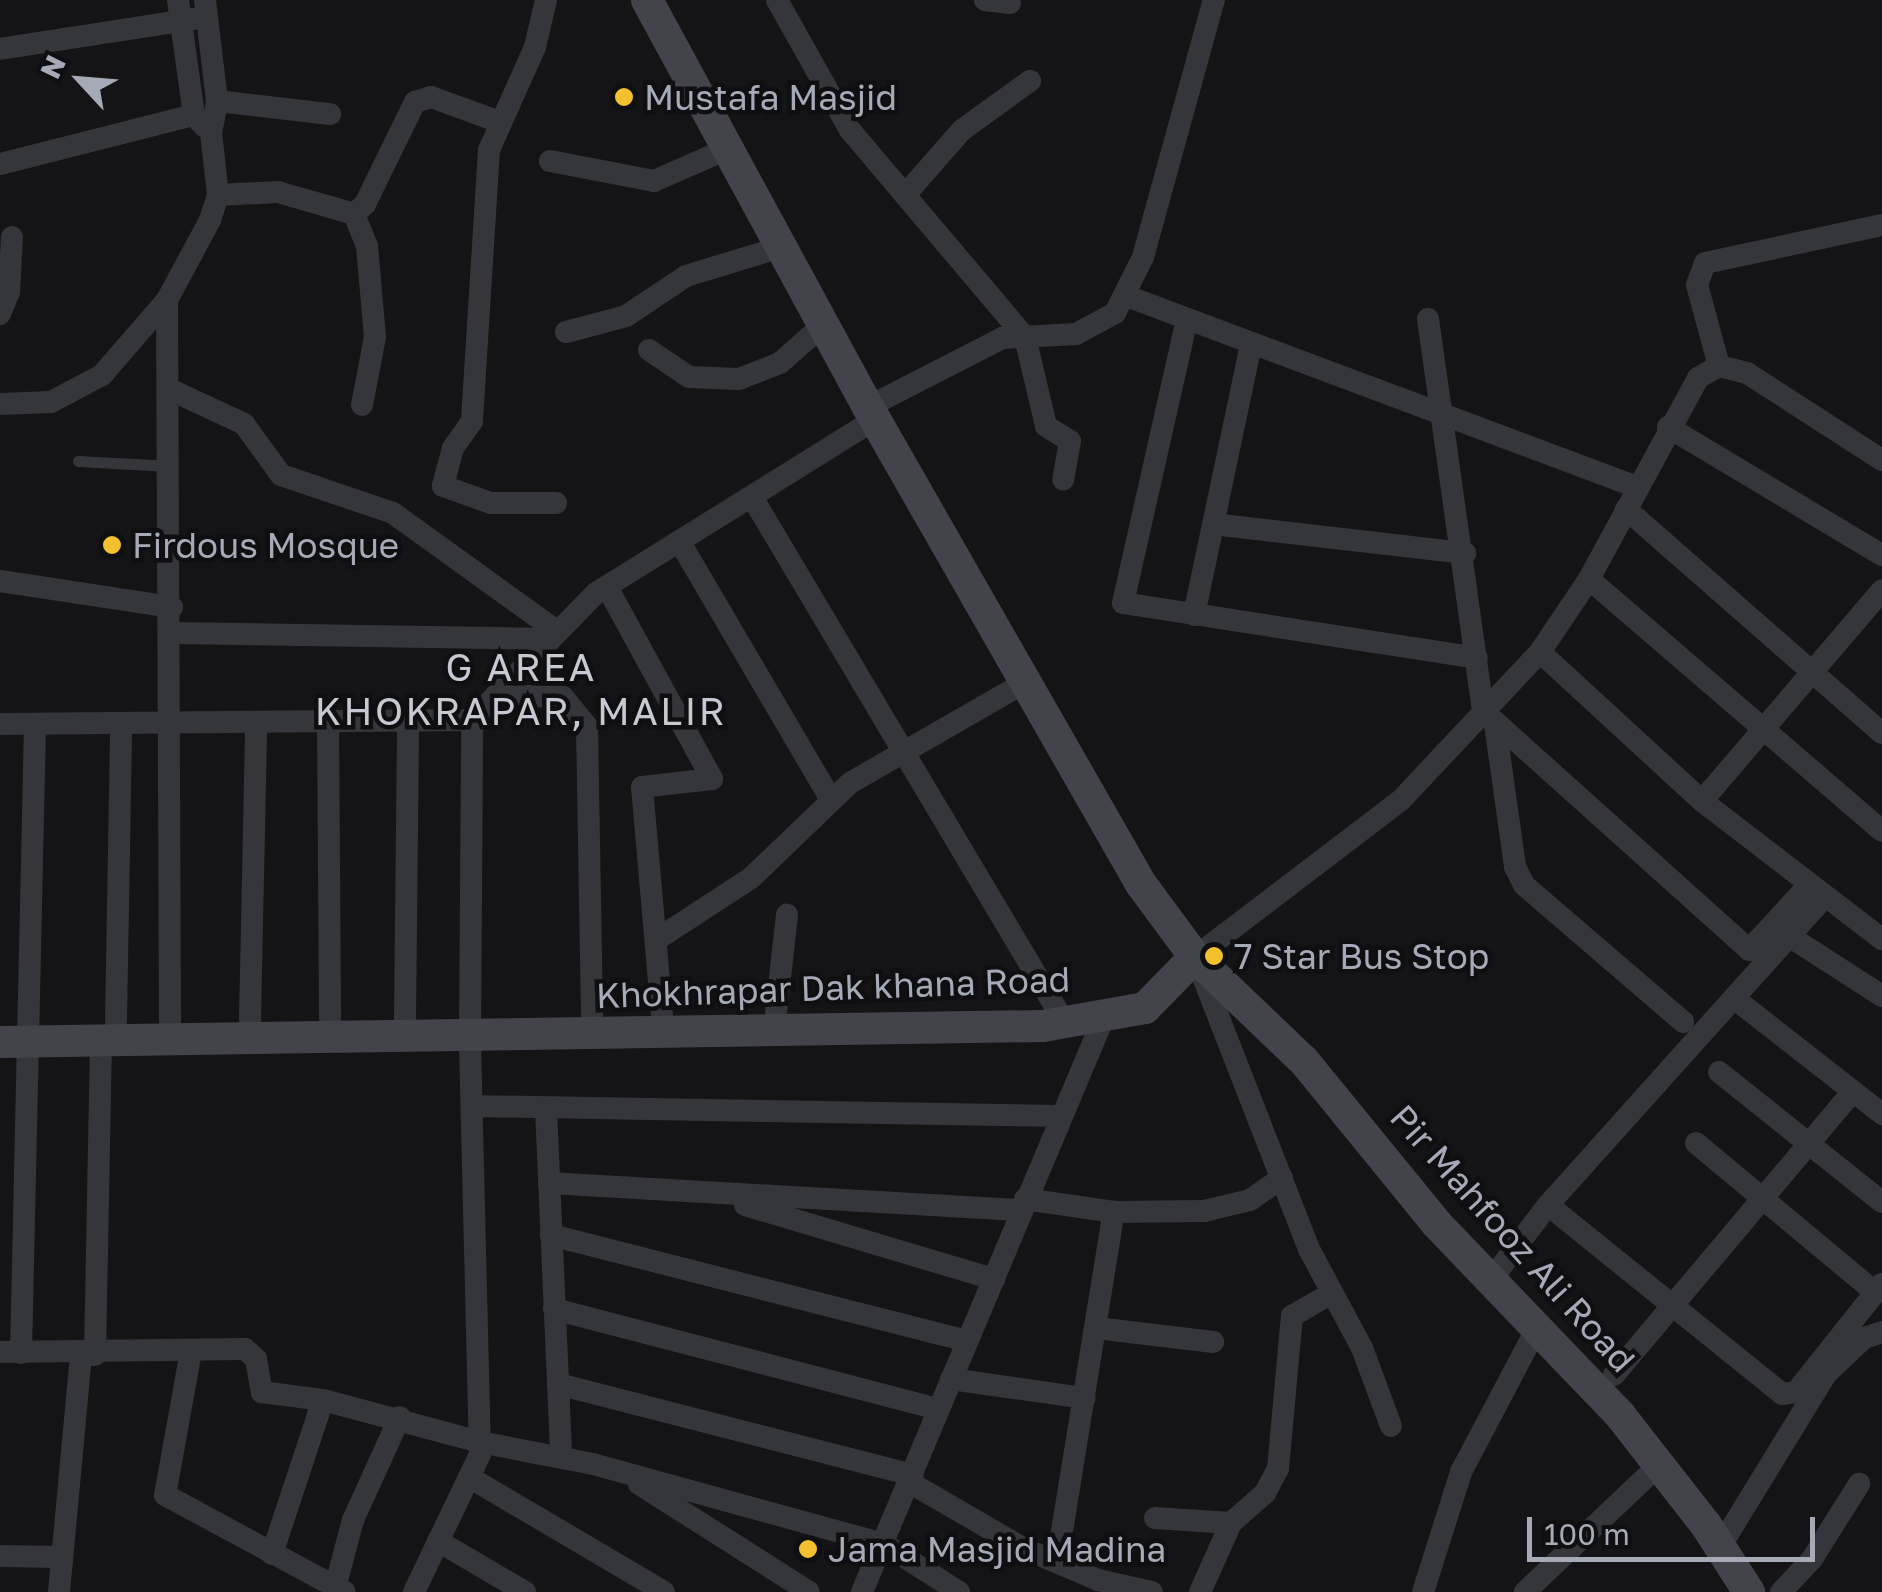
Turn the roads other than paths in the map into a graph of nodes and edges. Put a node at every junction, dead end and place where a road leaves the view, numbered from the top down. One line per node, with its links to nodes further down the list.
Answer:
1 (546, 0): 14 (street)
2 (647, 0): 16 (street, Pir Mahfooz Ali Road)
3 (777, 0): 20 (street)
4 (985, 0): 6 (street)
5 (1214, 0): 25 (street)
6 (1010, 3)
7 (205, 9): 8 (street); 11 (street)
8 (180, 10): 9 (street); 13 (street)
9 (0, 49)
10 (1030, 81): 20 (street)
11 (217, 101): 12 (street); 15 (street)
12 (330, 114)
13 (194, 115): 15 (street); 18 (street)
14 (497, 122): 21 (street); 48 (street)
15 (211, 133): 19 (street)
16 (727, 149): 17 (street); 24 (street, Pir Mahfooz Ali Road)
17 (550, 160)
18 (0, 164)
19 (218, 194): 21 (street); 26 (street)
20 (905, 196): 32 (street)
21 (354, 214): 38 (street)
22 (1882, 225): 35 (street)
23 (12, 237): 27 (street)
24 (781, 248): 30 (street, Pir Mahfooz Ali Road); 31 (street)
25 (1124, 295): 29 (street); 32 (street)
26 (167, 300): 36 (street); 37 (street)
27 (0, 314)
28 (1428, 319): 40 (street)
29 (1187, 320): 33 (street); 58 (street)
30 (823, 326): 34 (street); 39 (street, Pir Mahfooz Ali Road)
31 (566, 332)
32 (1026, 336): 39 (street); 45 (street)
33 (1251, 344): 40 (street); 49 (street)
34 (650, 350)
35 (1719, 366): 41 (street); 42 (street)
36 (169, 389): 44 (street); 60 (street)
37 (0, 404)
38 (362, 404)
39 (872, 413): 46 (street); 64 (street, Pir Mahfooz Ali Road)
40 (1442, 415): 47 (street); 51 (street)
41 (1668, 427): 47 (street); 52 (street)
42 (1882, 460)
43 (78, 462): 44 (lane)
44 (170, 466): 57 (street)
45 (1064, 479)
46 (752, 497): 50 (street); 77 (street)
47 (1631, 498): 53 (street); 63 (street)
48 (556, 503)
49 (1213, 524): 51 (street); 58 (street)
50 (681, 544): 55 (street); 78 (street)
51 (1465, 553): 62 (street)
52 (1882, 555)
53 (1589, 579): 61 (street); 75 (street)
54 (0, 580): 57 (street)
55 (607, 587): 60 (street); 84 (street)
56 (1882, 590): 63 (street)
57 (172, 607): 59 (street)
58 (1194, 615): 62 (street)
59 (172, 632): 60 (street); 74 (street)
60 (554, 636): 65 (street)
61 (1540, 652): 66 (street); 79 (street)
62 (1477, 658): 66 (street)
63 (1814, 672): 75 (street); 76 (street)
64 (1024, 683): 77 (street); 86 (street, Pir Mahfooz Ali Road)
65 (496, 695): 67 (street); 92 (street)
66 (1489, 717): 81 (street); 86 (street); 98 (street)
67 (472, 720): 68 (street); 99 (street)
68 (408, 721): 69 (street); 95 (street)
69 (328, 722): 70 (street); 94 (street)
70 (256, 723): 74 (street); 96 (street)
71 (0, 724): 72 (street)
72 (35, 724): 73 (street); 100 (street)
73 (120, 724): 74 (street); 101 (street)
74 (172, 724): 97 (street)
75 (1763, 732): 79 (street); 80 (street)
76 (1882, 733)
77 (904, 752): 78 (street); 91 (street)
78 (832, 800): 84 (street)
79 (1702, 800): 81 (street)
80 (1882, 832)
81 (1815, 892): 83 (street); 85 (street)
82 (787, 916): 89 (street)
83 (1789, 936): 87 (street); 88 (street)
84 (656, 940): 90 (street)
85 (1882, 940)
86 (1195, 957): 93 (street); 110 (street); 120 (street, Pir Mahfooz Ali Road)
87 (1882, 996)
88 (1735, 999): 103 (street); 116 (street)
89 (776, 1013): 90 (street, Khokhrapar Dak khana Road); 91 (street, Khokhrapar Dak khana Road)
90 (662, 1015): 92 (street, Khokhrapar Dak khana Road)
91 (1060, 1015): 93 (street, Khokhrapar Dak khana Road)
92 (592, 1016): 99 (street, Khokhrapar Dak khana Road)
93 (1104, 1017): 99 (street, Khokhrapar Dak khana Road); 107 (street)
94 (330, 1019): 95 (street, Khokhrapar Dak khana Road); 96 (street, Khokhrapar Dak khana Road)
95 (405, 1019): 99 (street, Khokhrapar Dak khana Road)
96 (250, 1020): 97 (street, Khokhrapar Dak khana Road)
97 (170, 1021): 101 (street, Khokhrapar Dak khana Road)
98 (1683, 1022)
99 (471, 1027): 101 (street, Khokhrapar Dak khana Road); 104 (street)
100 (14, 1031): 101 (street, Khokhrapar Dak khana Road); 131 (street)
101 (108, 1031): 132 (street)
102 (1719, 1072): 109 (street)
103 (1853, 1092): 106 (street); 109 (street)
104 (472, 1106): 105 (street); 141 (street)
105 (546, 1108): 107 (street); 111 (street)
106 (1882, 1114)
107 (1058, 1116): 115 (street)
108 (1696, 1143): 113 (street)
109 (1808, 1144): 113 (street); 114 (street)
110 (1282, 1178): 117 (street); 122 (street)
111 (549, 1182): 112 (street); 118 (street)
112 (708, 1193): 115 (street); 119 (street)
113 (1762, 1198): 121 (street); 123 (street)
114 (1882, 1202)
115 (1023, 1205): 117 (street); 119 (street)
116 (1548, 1205): 120 (street); 123 (street)
117 (1114, 1212): 125 (street)
118 (552, 1235): 124 (street); 128 (street)
119 (994, 1279): 128 (street)
120 (1491, 1280): 126 (street, Pir Mahfooz Ali Road)
121 (1879, 1288): 123 (street)
122 (1332, 1293): 140 (street); 149 (street)
123 (1671, 1304): 133 (street)
124 (554, 1309): 135 (street); 138 (street)
125 (1096, 1328): 129 (street); 136 (street)
126 (1536, 1330): 143 (street, Pir Mahfooz Ali Road); 167 (street)
127 (1882, 1332): 152 (street)
128 (967, 1341): 134 (street)
129 (1214, 1342)
130 (191, 1351): 132 (street); 137 (street); 153 (street)
131 (11, 1353): 132 (street)
132 (88, 1355): 155 (street)
133 (1614, 1375)
134 (951, 1379): 136 (street); 138 (street)
135 (558, 1384): 142 (street); 146 (street)
136 (1085, 1398): 156 (street)
137 (323, 1400): 139 (street); 153 (street)
138 (938, 1409): 146 (street)
139 (400, 1418): 141 (street); 157 (street)
140 (1390, 1426)
141 (480, 1442): 142 (street); 145 (street)
142 (560, 1456): 144 (street)
143 (1659, 1465): 152 (street, Pir Mahfooz Ali Road); 168 (street)
144 (629, 1476): 151 (street); 162 (street)
145 (469, 1477): 150 (street); 161 (street)
146 (910, 1478): 151 (street); 156 (street)
147 (1859, 1484): 170 (street)
148 (1155, 1518): 149 (street)
149 (1230, 1523): 166 (street)
150 (438, 1541): 159 (street); 160 (street)
151 (884, 1544): 163 (street); 164 (street)
152 (1720, 1547): 169 (street, Pir Mahfooz Ali Road)
153 (272, 1554): 157 (street)
154 (0, 1556): 155 (street)
155 (62, 1557): 158 (street)
156 (1057, 1562): 165 (street)
157 (340, 1590)
158 (59, 1592)
159 (414, 1592)
160 (525, 1592)
161 (664, 1592)
162 (809, 1592)
163 (862, 1592)
164 (958, 1592)
165 (1152, 1592)
166 (1200, 1592)
167 (1424, 1592)
168 (1525, 1592)
169 (1749, 1592)
170 (1781, 1592)

